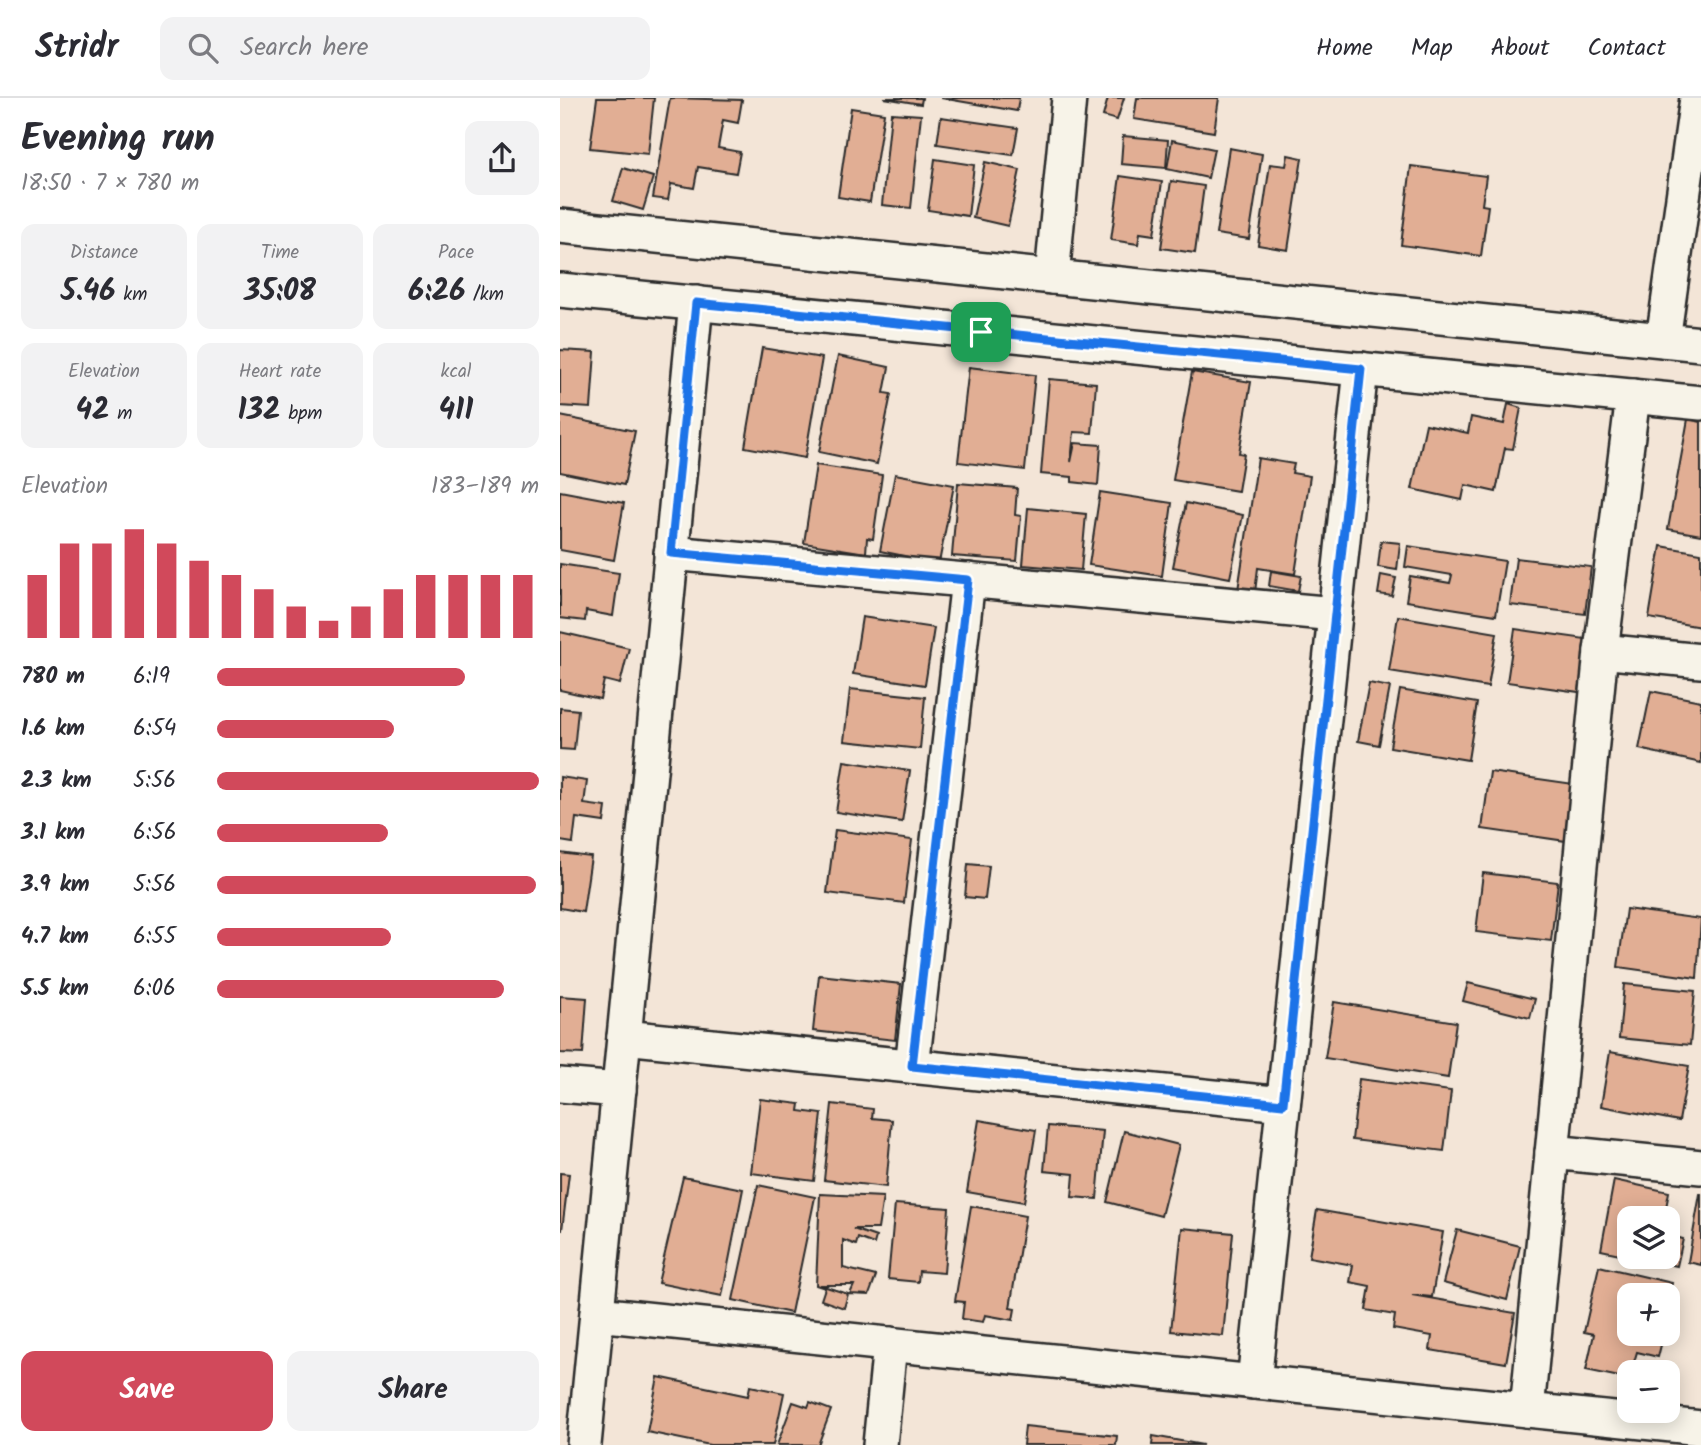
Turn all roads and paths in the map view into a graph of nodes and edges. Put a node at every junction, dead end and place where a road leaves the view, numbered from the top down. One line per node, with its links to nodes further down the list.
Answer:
1 (1069, 98): 4 (street)
2 (1697, 98): 7 (street)
3 (560, 226): 4 (street)
4 (1052, 277): 7 (street)
5 (560, 290): 6 (street)
6 (696, 303): 9 (street); 12 (street)
7 (1663, 340): 8 (street)
8 (1701, 344)
9 (1361, 369): 10 (street); 14 (street)
10 (1633, 396): 11 (street); 15 (street)
11 (1701, 403)
12 (671, 553): 13 (street); 17 (street)
13 (968, 580): 14 (street); 18 (street)
14 (1335, 614): 21 (street)
15 (1601, 650): 16 (street); 22 (street)
16 (1701, 661)
17 (624, 1037): 18 (street); 20 (street)
18 (912, 1066): 21 (street)
19 (560, 1084): 20 (street)
20 (619, 1090): 24 (street)
21 (1283, 1104): 26 (street)
22 (1552, 1153): 23 (street); 27 (street)
23 (1701, 1167)
24 (597, 1314): 25 (street); 29 (street)
25 (890, 1344): 26 (street); 30 (street)
26 (1254, 1382): 27 (street)
27 (1527, 1410): 28 (street)
28 (1701, 1428)
29 (584, 1445)
30 (880, 1445)

